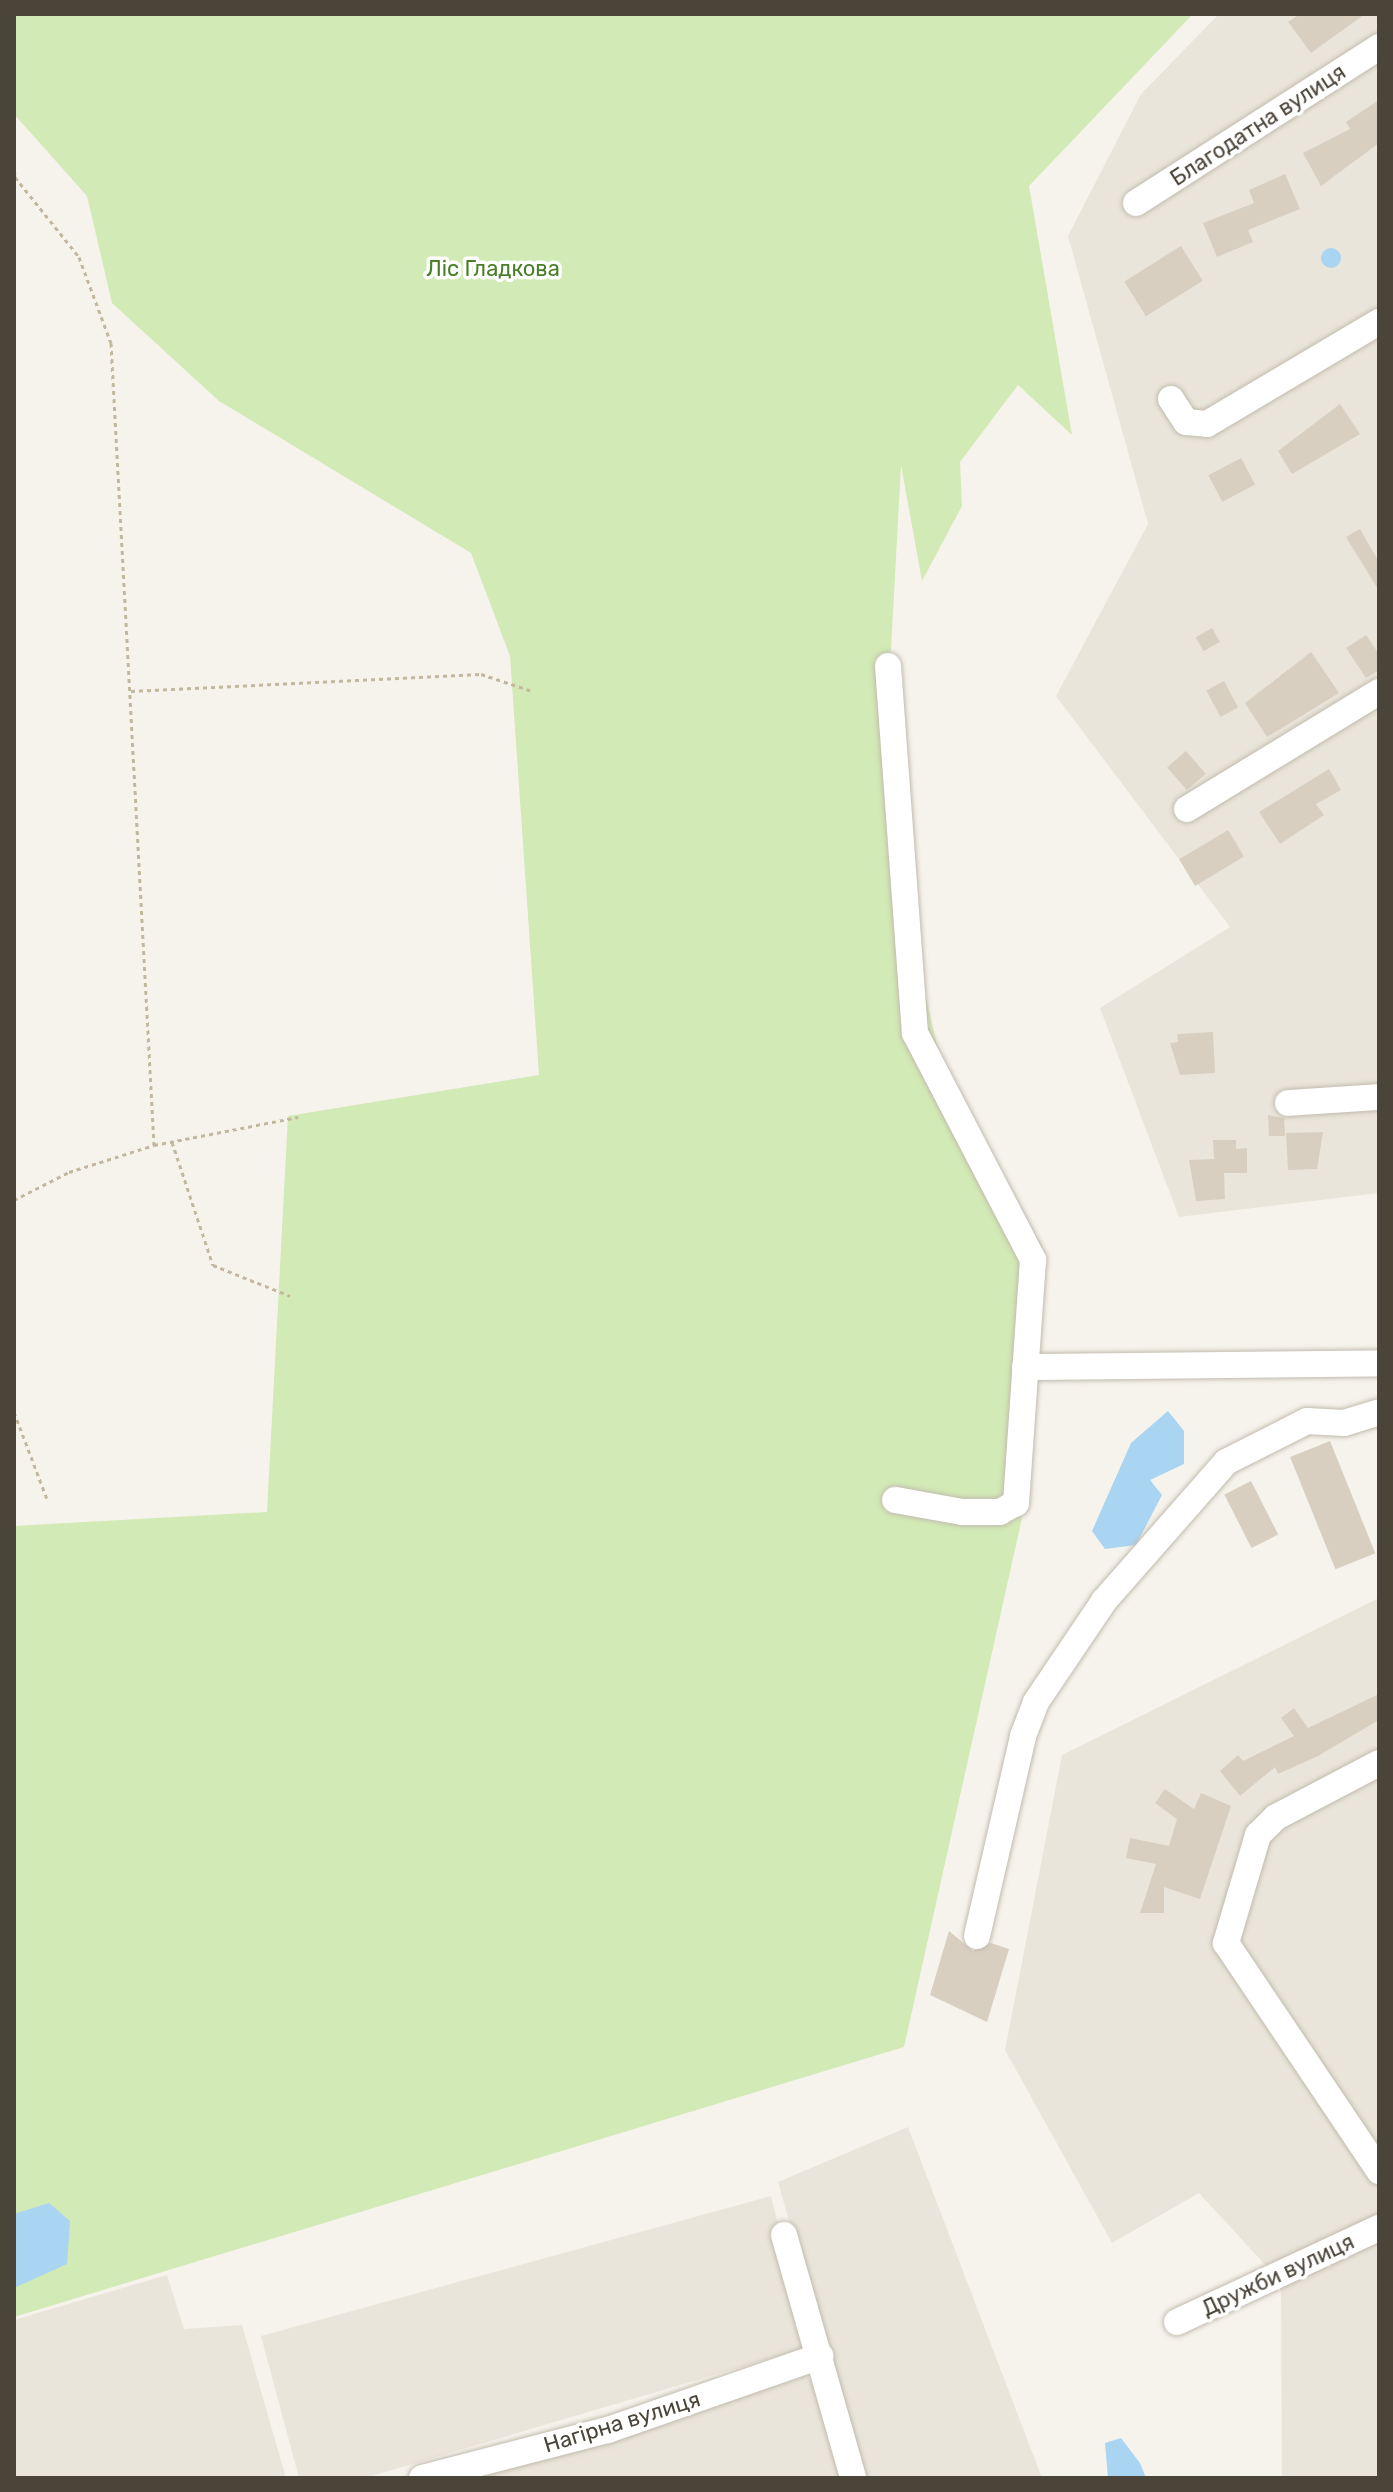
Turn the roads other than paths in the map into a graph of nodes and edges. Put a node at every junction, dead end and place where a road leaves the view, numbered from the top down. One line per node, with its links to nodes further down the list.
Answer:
1 (1379, 47): 2 (street, Благодатна вулиця)
2 (1136, 203)
3 (1379, 322): 4 (street)
4 (1171, 399)
5 (888, 666): 11 (street)
6 (1379, 692): 7 (street)
7 (1187, 809)
8 (1379, 1097): 9 (street)
9 (1288, 1103)
10 (1379, 1363): 11 (street)
11 (1025, 1367): 13 (street)
12 (1379, 1412): 15 (street)
13 (895, 1500)
14 (1379, 1763): 16 (street)
15 (977, 1936)
16 (1379, 2171)
17 (1379, 2228): 19 (street, Дружби вулиця)
18 (784, 2235): 20 (street)
19 (1177, 2322)
20 (820, 2356): 21 (street, Нагірна вулиця); 22 (street)
21 (422, 2478)
22 (853, 2478)

